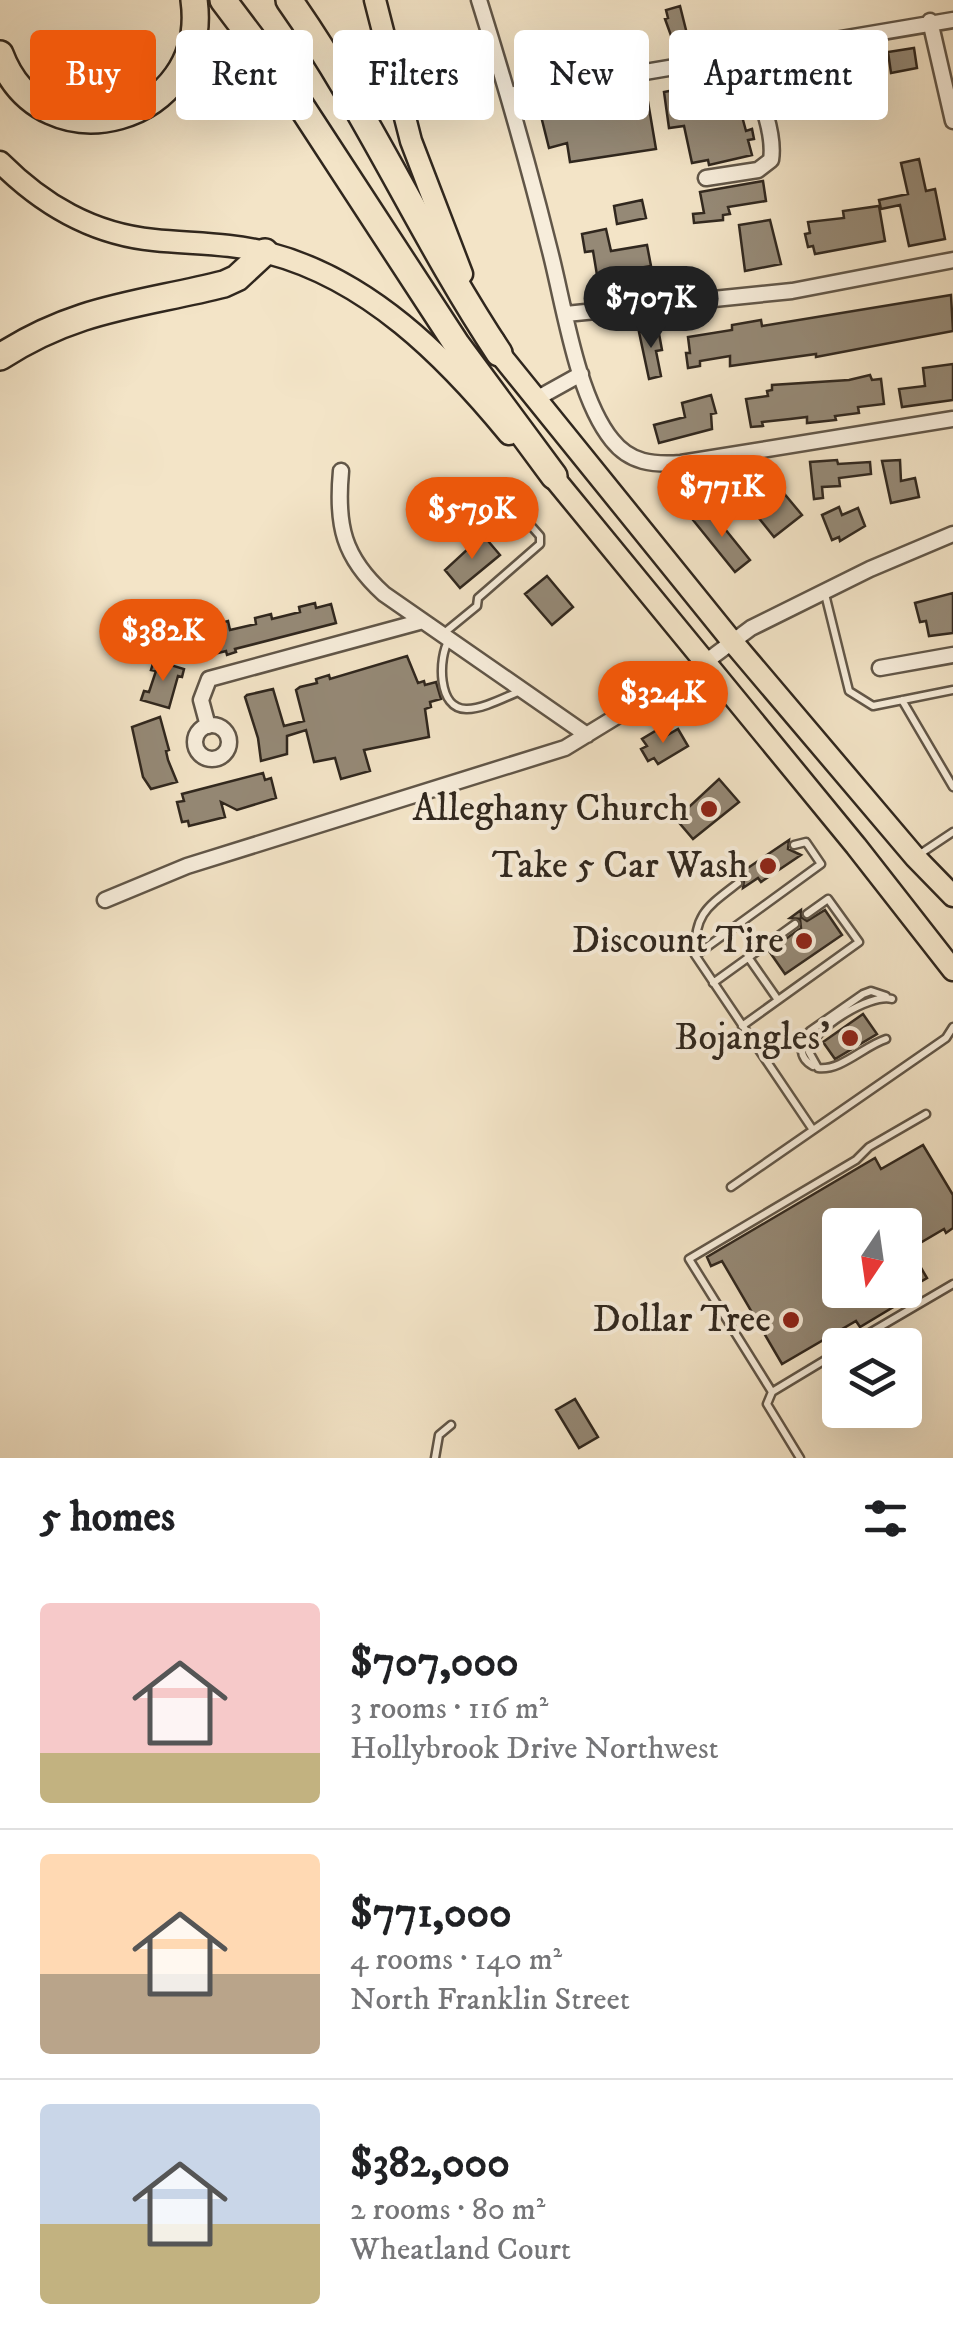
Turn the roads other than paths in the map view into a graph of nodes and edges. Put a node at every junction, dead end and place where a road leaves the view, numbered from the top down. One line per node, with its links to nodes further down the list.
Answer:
1 (194, 0): 9 (highway)
2 (223, 0): 25 (highway)
3 (289, 0): 19 (highway)
4 (375, 0): 19 (main road)
5 (479, 0): 11 (street)
6 (953, 20): 7 (street)
7 (930, 21): 8 (street); 13 (street)
8 (879, 30)
9 (0, 54)
10 (669, 67): 11 (street)
11 (509, 96): 18 (street)
12 (765, 120): 15 (street)
13 (953, 121)
14 (0, 162): 16 (main road)
15 (706, 178)
16 (266, 252): 20 (highway); 25 (main road)
17 (953, 260): 18 (street)
18 (566, 314): 21 (street)
19 (499, 353): 22 (main road)
20 (0, 356)
21 (581, 374): 22 (street); 23 (street)
22 (536, 398): 31 (main road)
23 (953, 420)
24 (341, 471): 29 (street)
25 (554, 476): 33 (main road)
26 (510, 502): 30 (lane)
27 (953, 534): 28 (street)
28 (824, 590): 31 (street); 37 (lane)
29 (423, 621): 30 (street); 38 (street)
30 (446, 636): 35 (street); 35 (lane)
31 (731, 640): 33 (street); 43 (main road)
32 (953, 655): 34 (street)
33 (704, 662): 39 (street); 51 (main road)
34 (880, 668)
35 (525, 690): 39 (street)
36 (953, 690): 37 (lane)
37 (902, 700): 40 (lane)
38 (208, 726)
39 (587, 736): 46 (street)
40 (953, 787)
41 (953, 832): 43 (lane)
42 (794, 844): 49 (lane)
43 (915, 858): 45 (main road)
44 (738, 883): 49 (lane)
45 (953, 896)
46 (106, 900)
47 (807, 914): 54 (lane)
48 (794, 924): 50 (lane)
49 (695, 956): 52 (lane)
50 (748, 958): 52 (lane); 54 (lane)
51 (953, 970)
52 (713, 984): 55 (lane)
53 (892, 999): 58 (lane)
54 (778, 1000): 55 (lane)
55 (742, 1026): 60 (lane)
56 (953, 1027): 57 (lane)
57 (949, 1037): 60 (lane)
58 (886, 1039)
59 (926, 1114): 65 (lane)
60 (814, 1130): 61 (lane)
61 (731, 1187)
62 (953, 1284): 63 (lane)
63 (878, 1328)
64 (822, 1361): 65 (lane)
65 (772, 1392): 68 (lane)
66 (451, 1425): 67 (lane)
67 (436, 1458)
68 (800, 1458)

